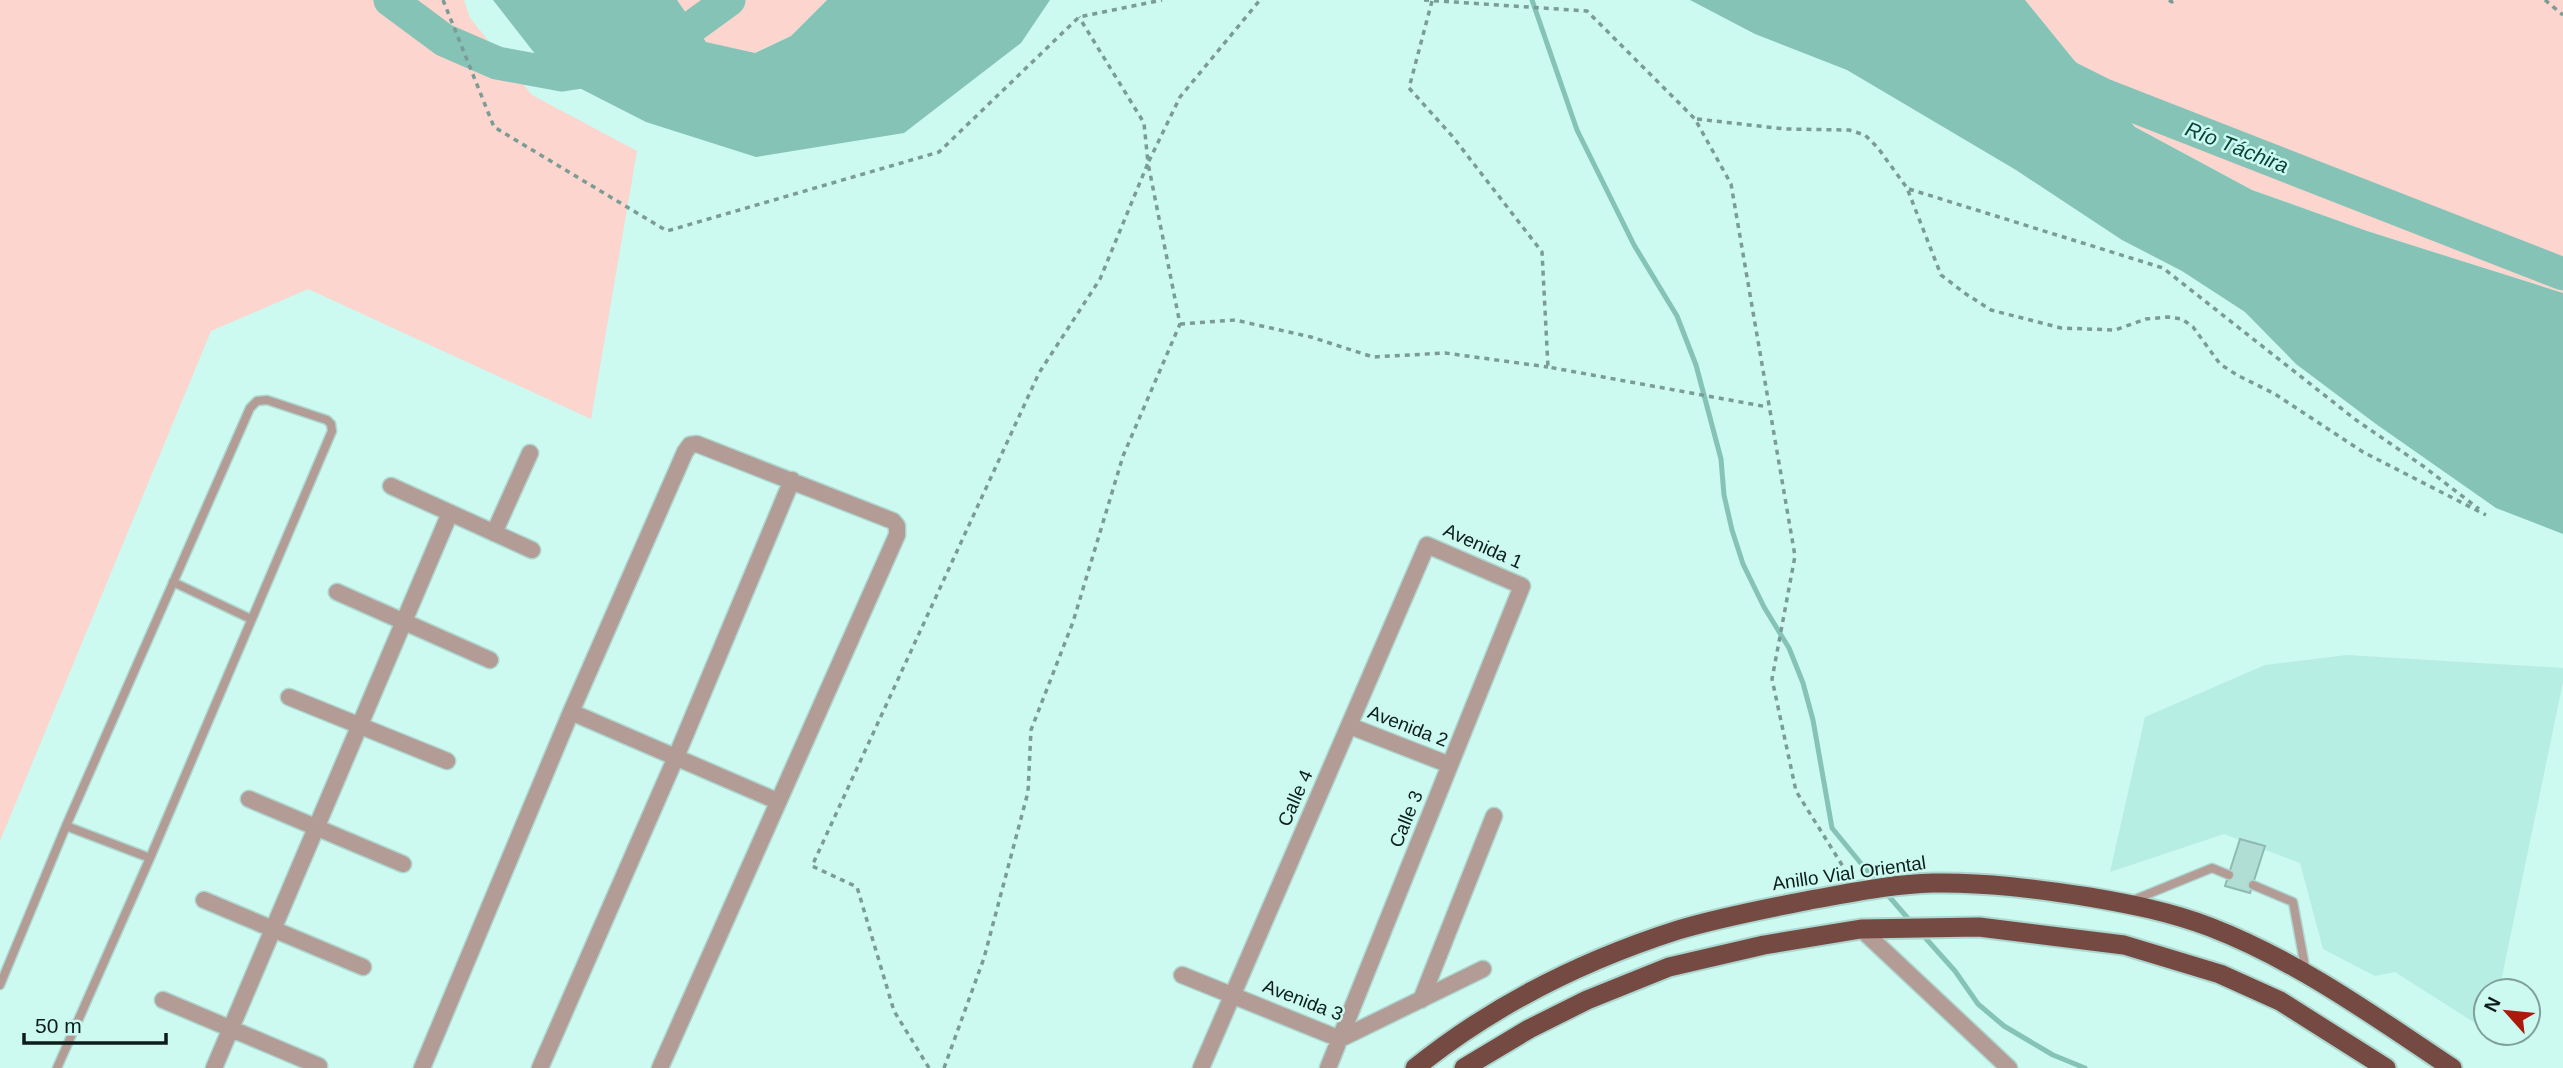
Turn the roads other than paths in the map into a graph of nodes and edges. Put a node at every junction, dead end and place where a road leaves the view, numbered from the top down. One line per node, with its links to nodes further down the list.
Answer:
1 (530, 453): 5 (street)
2 (792, 480): 15 (street); 18 (street); 22 (street)
3 (391, 486): 4 (street)
4 (450, 513): 5 (street); 12 (street)
5 (494, 533): 7 (street)
6 (1427, 545): 9 (street, Avenida 1); 17 (street, Calle 4)
7 (532, 550)
8 (173, 582): 11 (lane); 11 (lane); 24 (lane)
9 (1522, 586): 20 (street, Calle 3)
10 (337, 592): 12 (street)
11 (251, 620): 26 (lane)
12 (403, 621): 13 (street); 16 (street)
13 (490, 660)
14 (289, 697): 16 (street)
15 (571, 712): 18 (street); 45 (street)
16 (359, 725): 19 (street); 25 (street)
17 (1350, 726): 20 (street, Avenida 2); 39 (street, Calle 4)
18 (676, 757): 22 (street); 48 (street)
19 (447, 761)
20 (1450, 765): 43 (street, Calle 3)
21 (249, 799): 25 (street)
22 (777, 801): 49 (street)
23 (1494, 816): 41 (street)
24 (66, 826): 26 (lane); 38 (lane)
25 (316, 827): 27 (street); 32 (street)
26 (150, 858): 46 (lane)
27 (403, 864)
28 (2229, 875): 31 (lane)
29 (2253, 885): 36 (lane)
30 (204, 900): 32 (street)
31 (2130, 904): 36 (highway, Anillo Vial Oriental); 52 (highway, Anillo Vial Oriental)
32 (273, 928): 34 (street); 42 (street)
33 (1861, 929): 53 (highway); 54 (street); 55 (highway)
34 (363, 967)
35 (1483, 969): 41 (street, Avenida 3)
36 (2306, 972): 56 (highway, Anillo Vial Oriental)
37 (1182, 975): 39 (street, Avenida 3)
38 (0, 985)
39 (1231, 995): 43 (street, Avenida 3); 50 (street, Calle 4)
40 (163, 1000): 42 (street)
41 (1421, 1000): 43 (street, Avenida 3)
42 (231, 1028): 44 (street); 47 (street)
43 (1340, 1039): 51 (street, Calle 3)
44 (319, 1066)
45 (427, 1066)
46 (57, 1068)
47 (214, 1068)
48 (540, 1068)
49 (660, 1068)
50 (1200, 1068)
51 (1328, 1068)
52 (1415, 1068)
53 (1464, 1068)
54 (2009, 1068)
55 (2386, 1068)
56 (2452, 1068)

